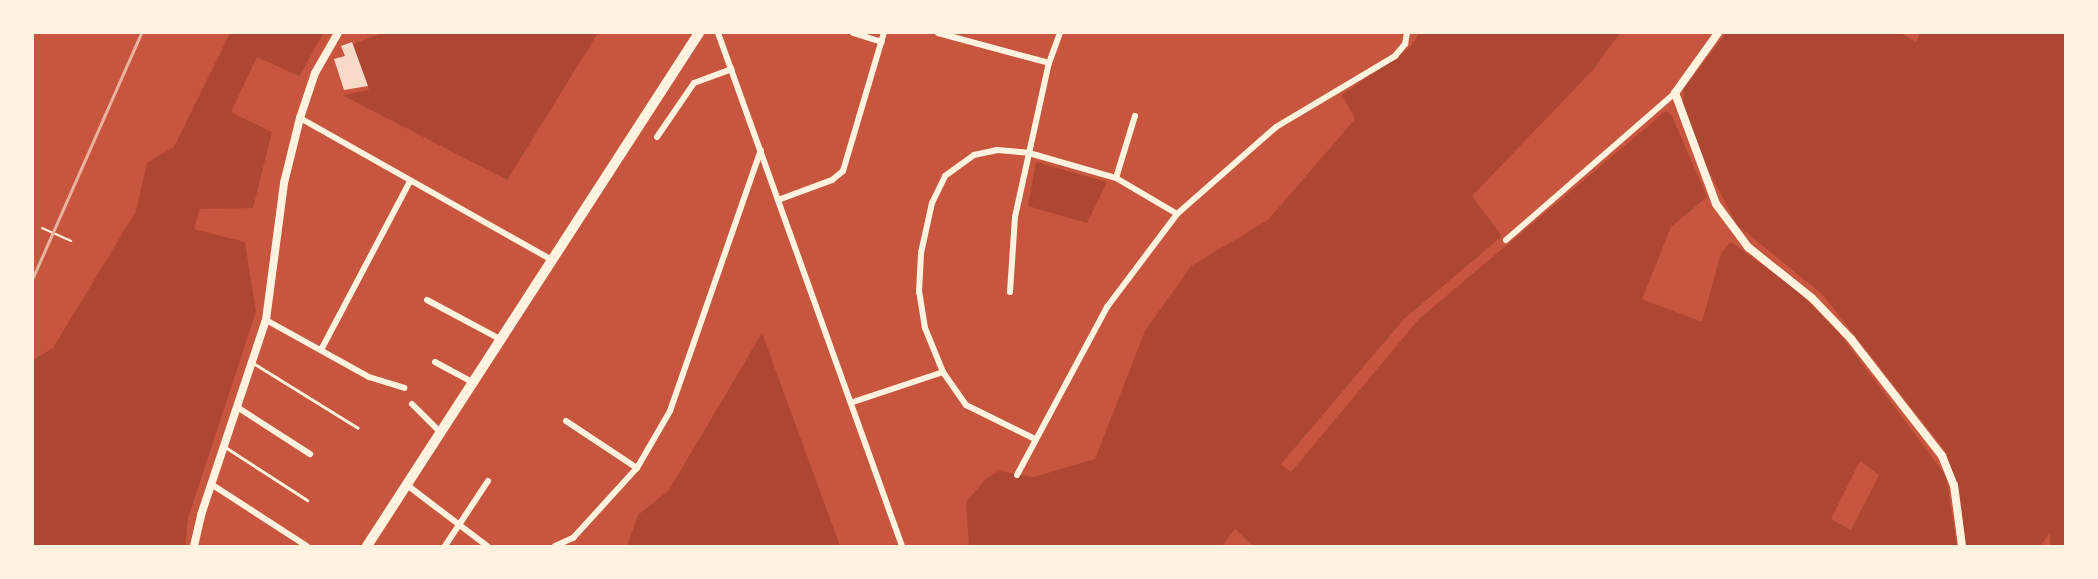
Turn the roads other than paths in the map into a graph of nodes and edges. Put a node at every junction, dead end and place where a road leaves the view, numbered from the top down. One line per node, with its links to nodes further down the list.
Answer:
1 (338, 33): 15 (street)
2 (699, 33): 24 (main road)
3 (718, 33): 12 (street)
4 (853, 33): 10 (street)
5 (884, 33): 10 (street)
6 (938, 33): 11 (street)
7 (1060, 33): 11 (street)
8 (1407, 33): 22 (street)
9 (1718, 33): 13 (street)
10 (882, 42): 21 (street)
11 (1049, 63): 18 (street)
12 (732, 69): 16 (street); 17 (street)
13 (1675, 93): 23 (street); 60 (street)
14 (1135, 116): 19 (street)
15 (300, 118): 20 (street); 27 (street)
16 (657, 136)
17 (761, 150): 21 (street); 44 (street)
18 (1029, 153): 19 (street); 25 (street); 32 (street)
19 (1116, 178): 22 (street)
20 (410, 181): 24 (street); 29 (street)
21 (778, 200): 35 (street)
22 (1178, 214): 41 (street)
23 (1506, 240)
24 (552, 260): 28 (main road)
25 (1010, 292)
26 (427, 300): 28 (street)
27 (266, 321): 29 (street); 30 (street)
28 (502, 340): 33 (main road)
29 (321, 350): 34 (street)
30 (252, 362): 37 (street); 39 (lane)
31 (435, 362): 33 (street)
32 (943, 372): 35 (street); 41 (street)
33 (474, 383): 40 (main road)
34 (404, 388)
35 (853, 402): 59 (street)
36 (412, 404): 40 (street)
37 (237, 407): 42 (street); 43 (street)
38 (566, 421): 44 (street)
39 (358, 428)
40 (441, 433): 48 (main road)
41 (1035, 439): 45 (street)
42 (224, 446): 47 (street); 49 (lane)
43 (310, 454)
44 (637, 468): 51 (street)
45 (1017, 475)
46 (488, 481): 50 (street)
47 (211, 484): 52 (street); 53 (street)
48 (407, 485): 50 (street); 54 (main road)
49 (307, 500)
50 (461, 522): 55 (street); 56 (street)
51 (573, 538): 57 (street); 58 (street)
52 (194, 546)
53 (307, 546)
54 (367, 546)
55 (445, 546)
56 (488, 546)
57 (555, 546)
58 (576, 546)
59 (902, 546)
60 (1962, 546)

